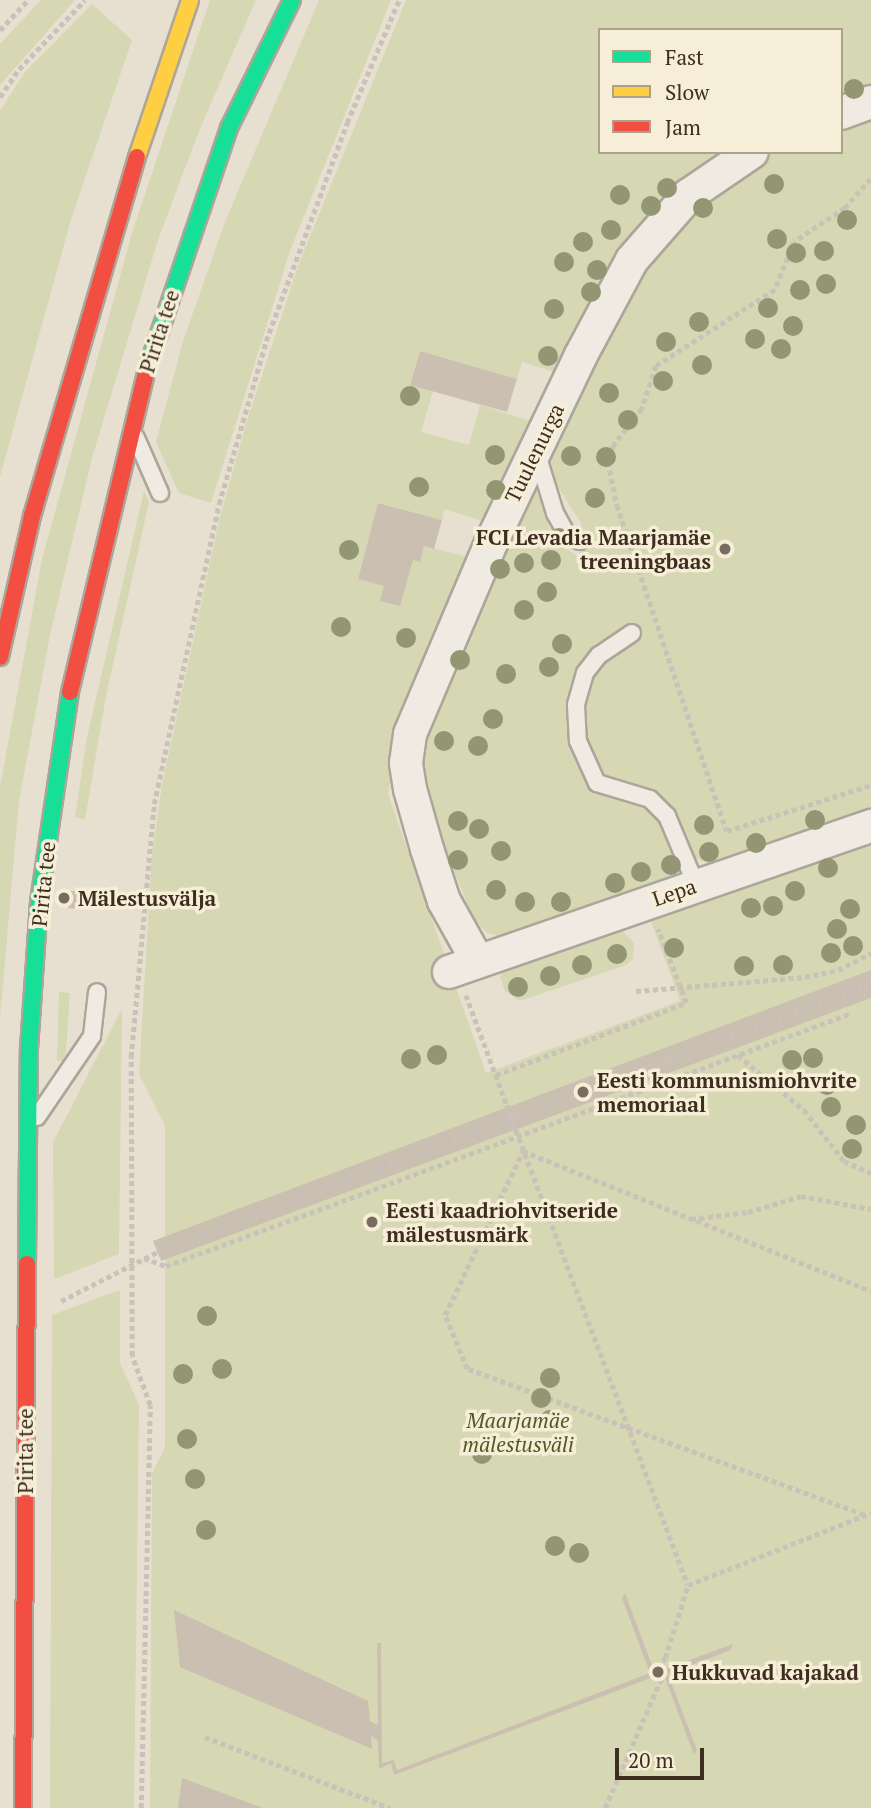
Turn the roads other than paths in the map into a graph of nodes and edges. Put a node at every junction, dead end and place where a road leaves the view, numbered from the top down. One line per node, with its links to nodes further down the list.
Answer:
1 (190, 0): 11 (main road)
2 (292, 0): 6 (main road, Pirita tee)
3 (871, 102): 4 (street)
4 (843, 112)
5 (749, 154): 7 (street, Tuulenurga)
6 (132, 428): 8 (lane); 16 (main road, Pirita tee)
7 (536, 448): 9 (lane); 14 (street, Tuulenurga)
8 (160, 493)
9 (580, 541)
10 (632, 633): 13 (lane)
11 (0, 657)
12 (871, 826): 13 (street, Lepa)
13 (696, 885): 14 (street, Lepa)
14 (461, 966)
15 (97, 992): 16 (lane)
16 (28, 1130): 17 (main road, Pirita tee)
17 (23, 1808)

